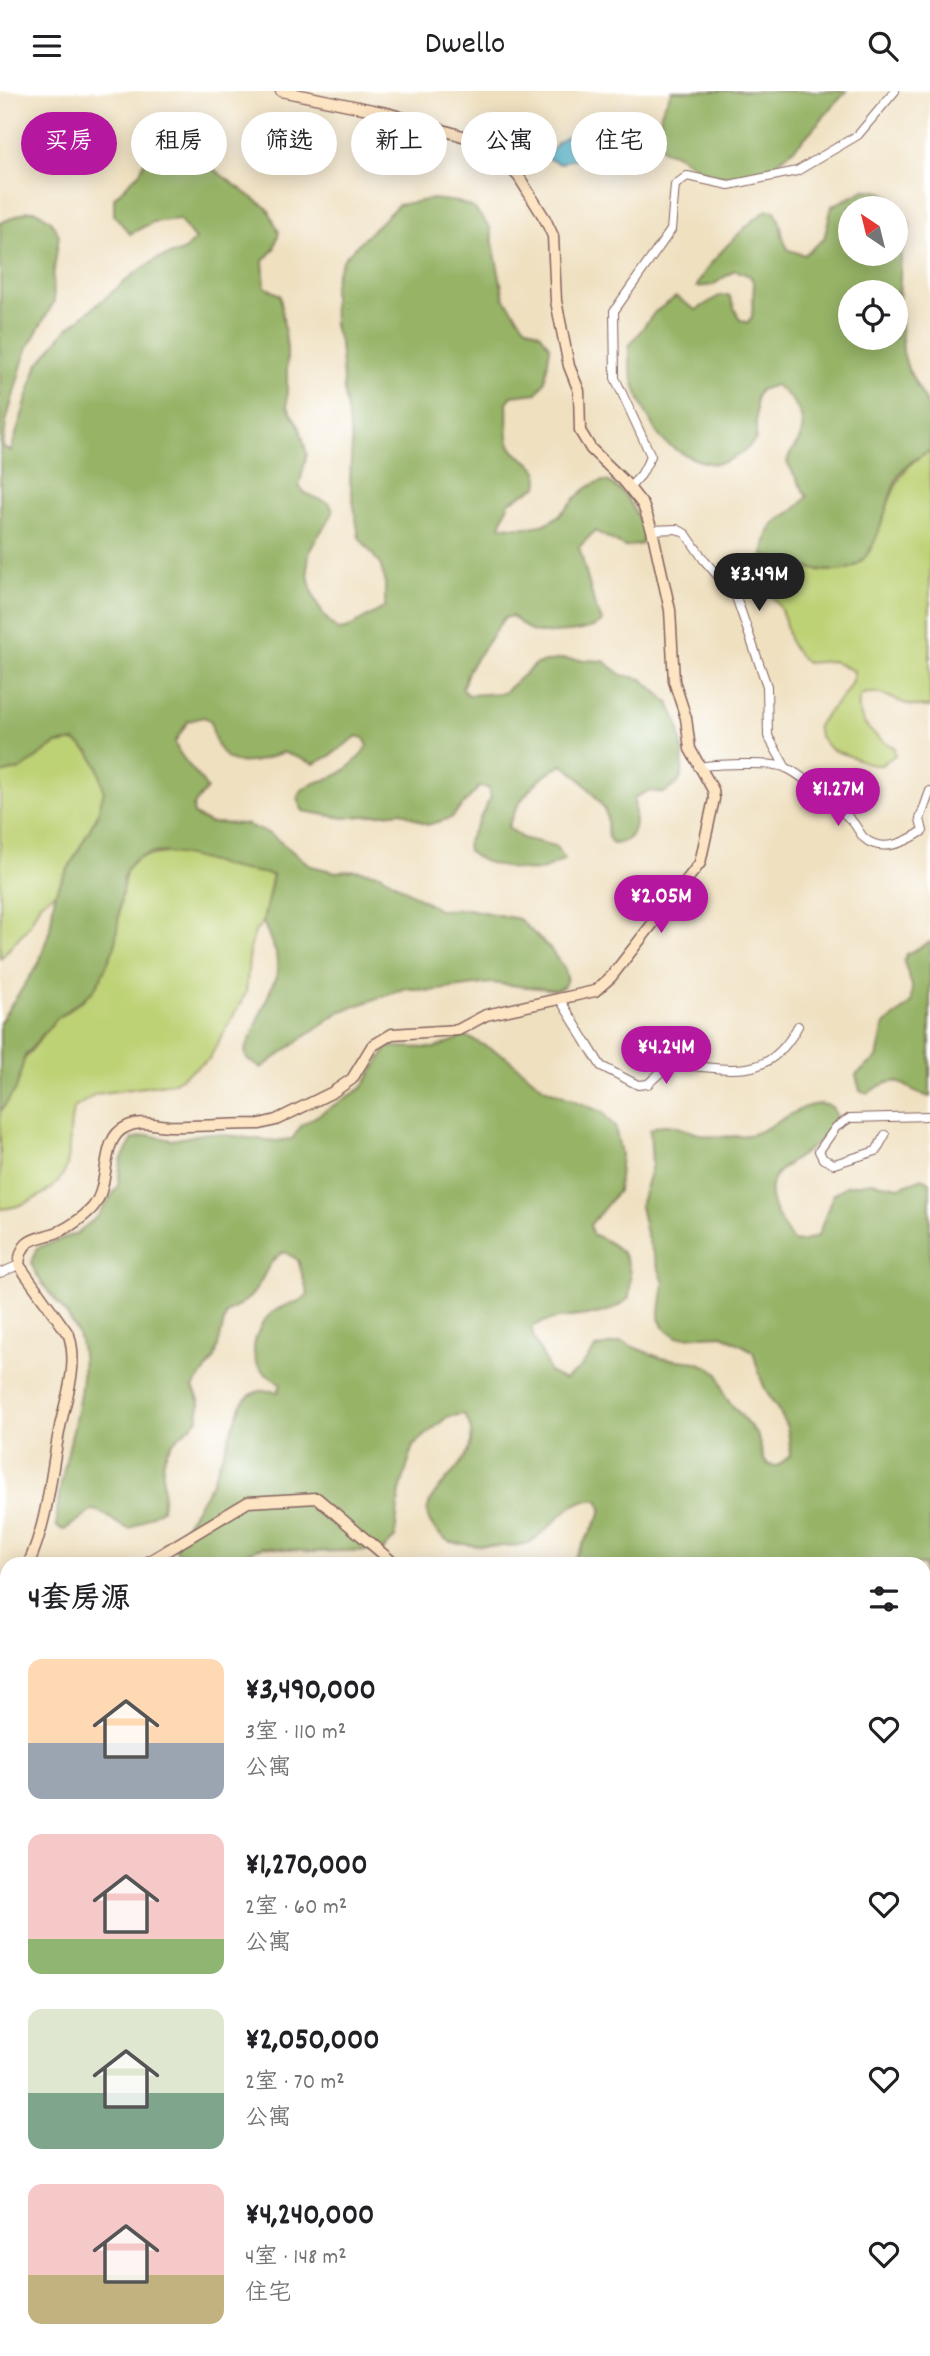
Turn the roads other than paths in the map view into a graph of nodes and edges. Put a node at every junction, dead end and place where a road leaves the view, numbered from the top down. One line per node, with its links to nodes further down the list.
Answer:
1 (281, 91): 3 (street)
2 (895, 91): 3 (street)
3 (629, 488): 4 (street)
4 (652, 530): 5 (street); 6 (street)
5 (698, 767): 6 (street); 8 (street)
6 (786, 768): 7 (street)
7 (930, 791)
8 (559, 997): 9 (street); 12 (street)
9 (799, 1026)
10 (930, 1116): 11 (street)
11 (885, 1135)
12 (19, 1265): 13 (street); 14 (street)
13 (0, 1273)
14 (31, 1557)
15 (156, 1557): 16 (street)
16 (387, 1557)

